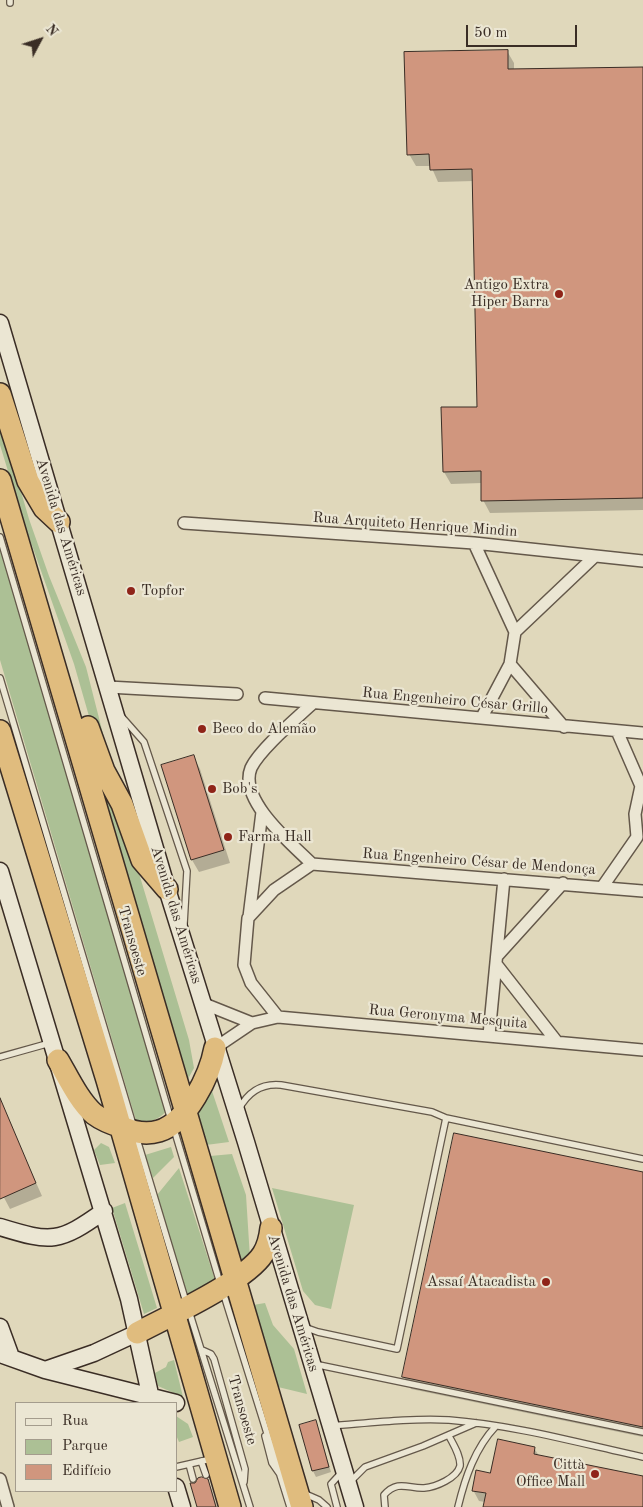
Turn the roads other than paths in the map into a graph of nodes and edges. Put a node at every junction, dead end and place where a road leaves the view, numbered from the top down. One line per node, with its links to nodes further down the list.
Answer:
1 (0, 323): 4 (main road, Avenida das Américas)
2 (0, 394): 4 (highway)
3 (0, 480): 11 (highway)
4 (59, 522): 14 (main road, Avenida das Américas)
5 (184, 523): 7 (street, Rua Arquiteto Henrique Mindin)
6 (0, 537): 48 (lane, Transoeste)
7 (474, 542): 8 (street, Rua Arquiteto Henrique Mindin); 10 (street)
8 (596, 556): 9 (street, Rua Arquiteto Henrique Mindin); 10 (street)
9 (643, 561)
10 (515, 632): 12 (street)
11 (46, 633): 32 (highway); 48 (highway)
12 (510, 664): 19 (street); 20 (street)
13 (0, 678): 50 (lane)
14 (108, 686): 15 (street); 18 (main road, Avenida das Américas)
15 (237, 694)
16 (265, 698): 17 (street, Rua Engenheiro César Grillo)
17 (313, 703): 19 (street, Rua Engenheiro César Grillo); 25 (street)
18 (115, 709): 32 (main road, Avenida das Américas); 36 (lane)
19 (482, 717): 20 (street, Rua Engenheiro César Grillo)
20 (564, 727): 22 (street, Rua Engenheiro César Grillo)
21 (0, 730): 50 (highway)
22 (617, 732): 23 (street, Rua Engenheiro César Grillo); 24 (street)
23 (643, 733)
24 (642, 785): 26 (street)
25 (262, 812): 27 (street); 35 (street)
26 (640, 840): 31 (street)
27 (312, 864): 29 (street, Rua Engenheiro César de Mendonça); 35 (street)
28 (0, 871): 34 (main road)
29 (504, 878): 30 (street, Rua Engenheiro César de Mendonça); 37 (street)
30 (564, 883): 31 (street, Rua Engenheiro César de Mendonça); 37 (street)
31 (603, 886): 33 (street, Rua Engenheiro César de Mendonça)
32 (167, 889): 36 (main road, Avenida das Américas)
33 (643, 891)
34 (4, 896): 45 (main road)
35 (248, 918): 39 (street)
36 (183, 938): 38 (main road, Avenida das Américas)
37 (497, 960): 41 (street); 42 (street)
38 (202, 1003): 40 (street); 43 (main road, Avenida das Américas)
39 (278, 1017): 40 (street, Rua Geronyma Mesquita); 41 (street, Rua Geronyma Mesquita)
40 (252, 1023): 43 (street, Rua Geronyma Mesquita)
41 (489, 1035): 42 (street, Rua Geronyma Mesquita)
42 (557, 1042): 44 (street, Rua Geronyma Mesquita)
43 (215, 1048): 47 (main road, Avenida das Américas); 48 (highway)
44 (643, 1050)
45 (55, 1051): 46 (lane); 50 (highway); 52 (main road)
46 (0, 1057)
47 (236, 1113): 49 (lane); 54 (main road, Avenida das Américas)
48 (178, 1117): 50 (highway); 55 (highway)
49 (446, 1118): 51 (lane); 57 (lane)
50 (127, 1129): 56 (highway)
51 (643, 1159)
52 (104, 1211): 53 (main road); 59 (main road)
53 (0, 1227)
54 (271, 1228): 55 (highway); 57 (main road, Avenida das Américas)
55 (228, 1283): 56 (highway); 80 (highway); 80 (lane, Transoeste)
56 (180, 1310): 59 (highway); 66 (highway); 84 (lane, Transoeste)
57 (300, 1325): 61 (main road, Avenida das Américas)
58 (0, 1327): 60 (main road)
59 (136, 1333): 62 (main road); 63 (main road)
60 (4, 1357): 62 (main road)
61 (312, 1364): 68 (main road, Avenida das Américas); 70 (lane)
62 (45, 1370): 63 (main road)
63 (151, 1400): 64 (main road)
64 (168, 1402)
65 (178, 1404): 66 (main road)
66 (201, 1410): 74 (highway)
67 (476, 1423): 68 (lane); 69 (lane); 71 (lane)
68 (330, 1426): 76 (main road, Avenida das Américas)
69 (496, 1426): 72 (lane); 89 (lane)
70 (643, 1432)
71 (449, 1436): 76 (lane); 88 (lane)
72 (643, 1457)
73 (188, 1464): 74 (lane); 75 (lane); 78 (lane)
74 (208, 1465): 83 (highway)
75 (178, 1466)
76 (346, 1477): 86 (lane); 87 (main road, Avenida das Américas)
77 (0, 1479): 81 (street)
78 (193, 1479)
79 (178, 1492): 82 (main road)
80 (296, 1502): 85 (lane)
81 (8, 1507)
82 (182, 1507)
83 (230, 1507)
84 (250, 1507)
85 (327, 1507)
86 (337, 1507)
87 (355, 1507)
88 (385, 1507)
89 (458, 1507)

